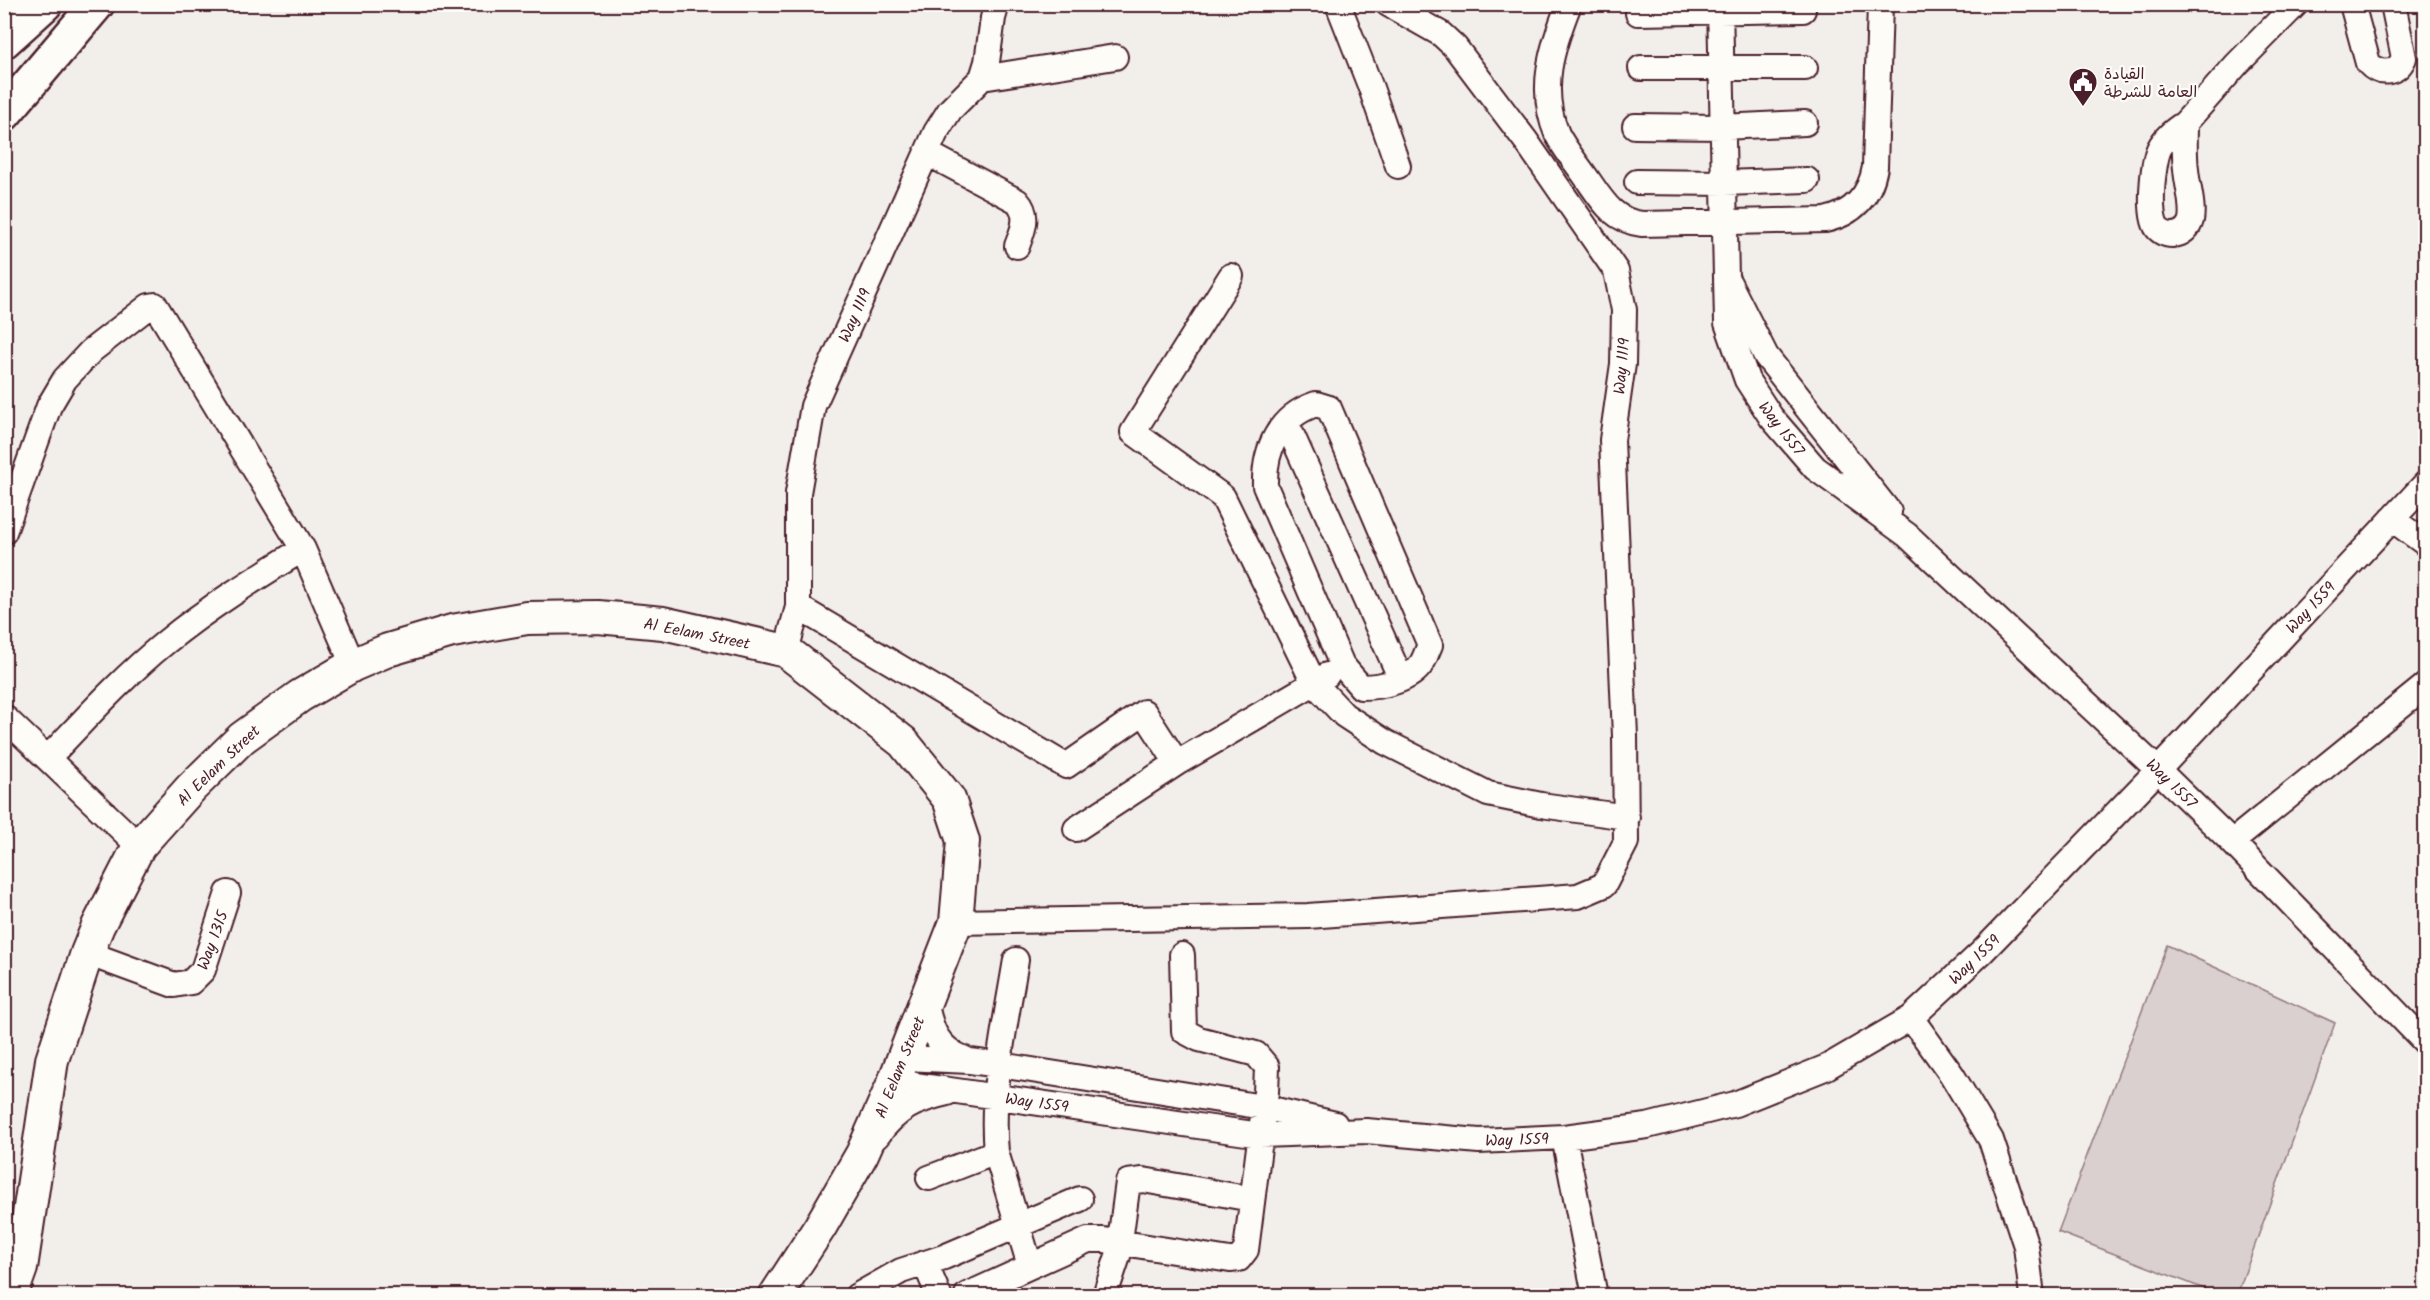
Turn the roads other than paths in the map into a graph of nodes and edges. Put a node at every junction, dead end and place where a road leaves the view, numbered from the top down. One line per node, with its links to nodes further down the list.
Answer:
1 (45, 4): 14 (highway)
2 (97, 4): 20 (highway)
3 (997, 4): 19 (street)
4 (1338, 4): 26 (street)
5 (1388, 4): 58 (street, Way 1119)
6 (1569, 4): 32 (street)
7 (1880, 4): 32 (street)
8 (2296, 4): 22 (street)
9 (2352, 4): 10 (street)
10 (2393, 4)
11 (1720, 8): 12 (street); 13 (street); 18 (street, Way 1557)
12 (1803, 10)
13 (1638, 13)
14 (4, 41)
15 (1115, 57): 19 (street)
16 (1641, 68): 18 (street)
17 (1805, 68): 18 (street)
18 (1722, 69): 24 (street, Way 1557)
19 (982, 78): 25 (street, Way 1119)
20 (4, 114)
21 (1804, 123): 24 (street)
22 (2185, 123): 30 (street); 31 (street)
23 (1635, 126): 24 (street)
24 (1722, 126): 29 (street, Way 1557)
25 (927, 153): 33 (street); 47 (street, Way 1119)
26 (1398, 166)
27 (1807, 180): 29 (street)
28 (1637, 182): 29 (street)
29 (1725, 183): 32 (street, Way 1557)
30 (2154, 186): 31 (street); 31 (street)
31 (2188, 187)
32 (1726, 221): 35 (street, Way 1557)
33 (1017, 246)
34 (1231, 276): 52 (street)
35 (1726, 277): 36 (street, Way 1557); 37 (street, Way 1557)
36 (1798, 394): 37 (street); 39 (street, Way 1557)
37 (1771, 417): 40 (street, Way 1557)
38 (1287, 424): 50 (street); 51 (street); 51 (street)
39 (1827, 434): 40 (street); 44 (street, Way 1557)
40 (1805, 458): 44 (street, Way 1557)
41 (2426, 483): 42 (street, Way 1559)
42 (2392, 519): 45 (street); 57 (street, Way 1559)
43 (4, 532): 46 (street)
44 (1907, 535): 57 (street, Way 1557)
45 (2426, 544)
46 (303, 549): 49 (street); 55 (street)
47 (798, 607): 48 (street, Way 1119); 56 (street)
48 (786, 651): 49 (main road, Al Eelam Street); 63 (main road, Al Eelam Street)
49 (353, 665): 61 (main road, Al Eelam Street)
50 (1342, 665): 51 (street); 52 (street)
51 (1401, 679)
52 (1314, 683): 56 (street); 58 (street)
53 (2426, 685): 60 (street)
54 (4, 717): 55 (street)
55 (48, 758): 61 (street)
56 (1177, 763): 59 (street)
57 (2158, 770): 60 (street, Way 1557); 68 (street, Way 1559)
58 (1627, 816): 63 (street, Way 1119)
59 (1076, 829)
60 (2232, 842): 69 (street, Way 1557)
61 (139, 846): 64 (main road, Al Eelam Street)
62 (228, 893): 64 (street, Way 1315)
63 (956, 922): 67 (main road, Al Eelam Street)
64 (87, 953): 89 (main road, Al Eelam Street)
65 (1182, 955): 75 (street)
66 (1016, 960): 71 (street)
67 (925, 1001): 70 (street, Way 1559); 72 (main road, Al Eelam Street)
68 (1911, 1018): 78 (street, Way 1559); 95 (street)
69 (2426, 1043)
70 (970, 1061): 71 (street, Way 1559); 72 (street, Way 1559)
71 (1000, 1065): 74 (street); 75 (street, Way 1559)
72 (899, 1070): 73 (street, Way 1559); 80 (main road, Al Eelam Street)
73 (958, 1091): 74 (street, Way 1559); 80 (street, Way 1559)
74 (997, 1096): 77 (street, Way 1559); 79 (street)
75 (1263, 1107): 76 (street, Way 1559); 77 (street)
76 (1366, 1131): 77 (street, Way 1559); 78 (street, Way 1559)
77 (1260, 1135): 83 (street)
78 (1564, 1137): 94 (street)
79 (996, 1152): 81 (street); 84 (street)
80 (862, 1154): 90 (main road, Al Eelam Street)
81 (929, 1178)
82 (1080, 1199): 84 (street)
83 (1252, 1199): 85 (street); 85 (street)
84 (1018, 1224): 86 (street); 87 (street)
85 (1120, 1242): 87 (street); 93 (street)
86 (925, 1263): 91 (street); 92 (street)
87 (1030, 1266): 88 (street)
88 (967, 1295)
89 (11, 1296)
90 (775, 1296)
91 (857, 1296)
92 (939, 1296)
93 (1110, 1296)
94 (1595, 1296)
95 (2032, 1296)

